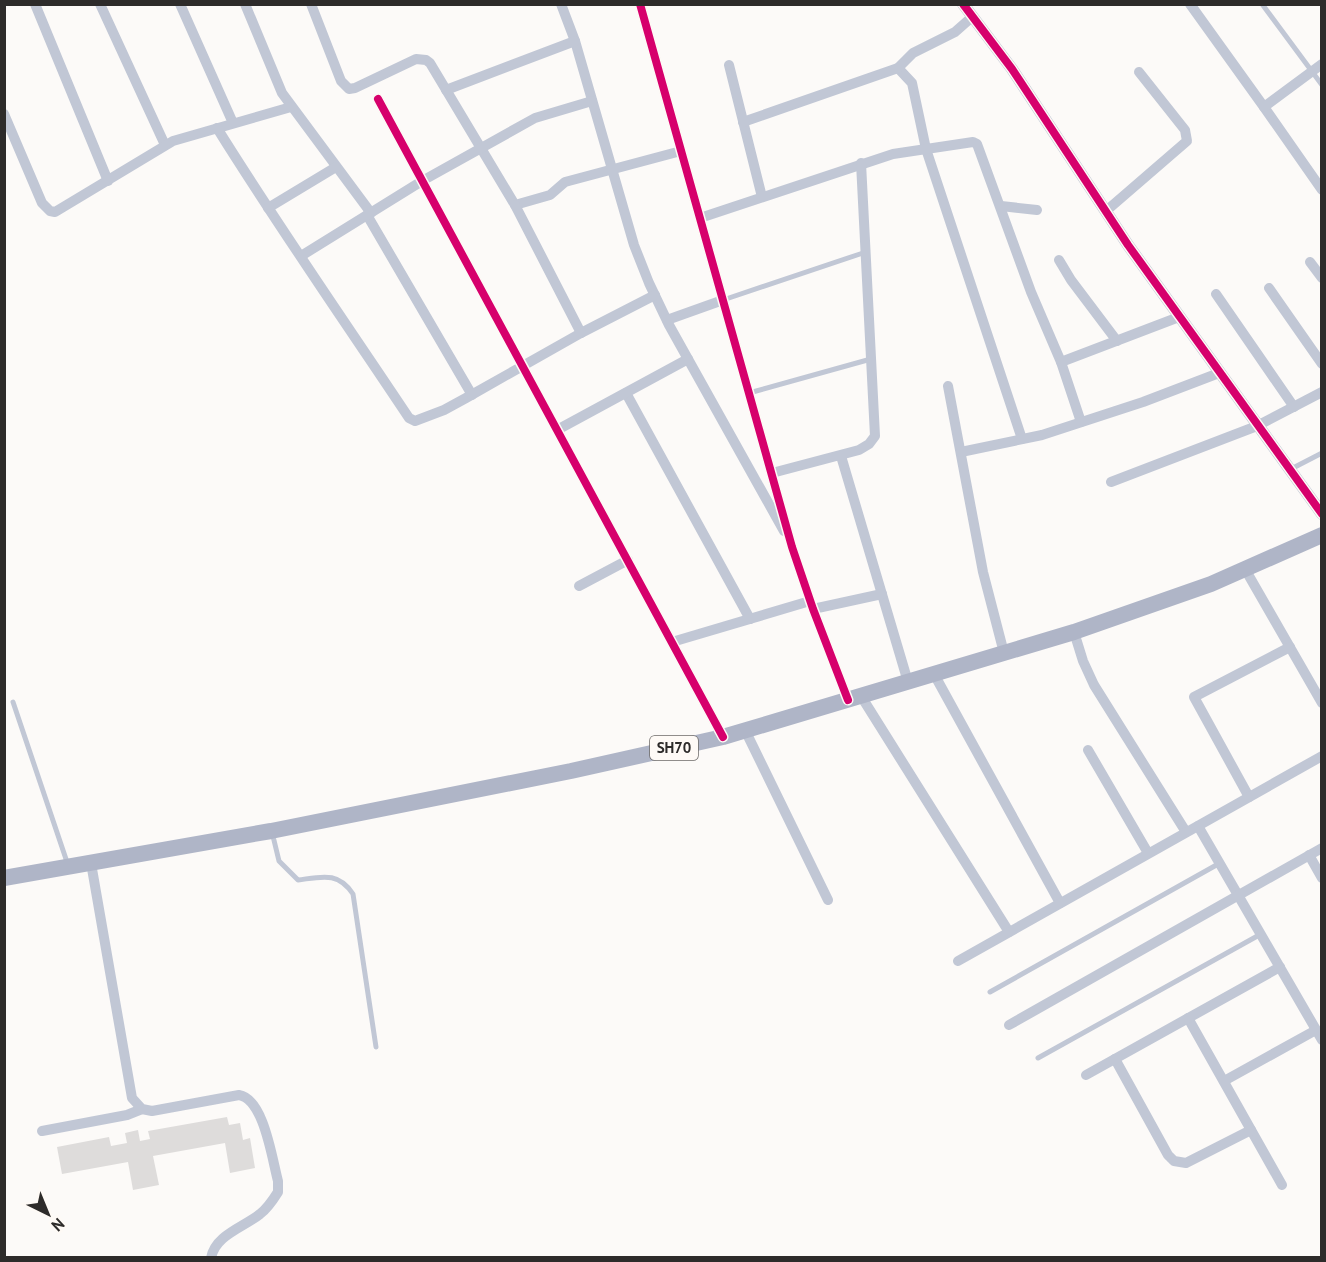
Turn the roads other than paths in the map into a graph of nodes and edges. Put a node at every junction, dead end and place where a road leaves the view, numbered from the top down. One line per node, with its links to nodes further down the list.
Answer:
1 (36, 4): 35 (street)
2 (100, 4): 28 (street)
3 (180, 4): 26 (street)
4 (245, 4): 22 (street)
5 (311, 4): 19 (street)
6 (561, 4): 12 (street)
7 (640, 4): 31 (street)
8 (963, 4): 11 (street)
9 (1190, 4): 23 (street)
10 (1262, 4): 16 (lane)
11 (972, 17): 15 (street); 43 (street)
12 (575, 41): 19 (street); 21 (street)
13 (1322, 64): 16 (street)
14 (729, 65): 25 (street)
15 (898, 68): 25 (street); 30 (street)
16 (1312, 71): 18 (lane); 23 (street)
17 (1139, 72): 43 (street)
18 (1322, 85)
19 (446, 90): 29 (street)
20 (378, 99): 36 (street)
21 (592, 101): 29 (street); 34 (street)
22 (291, 106): 26 (street); 33 (street)
23 (1264, 107): 37 (street)
24 (4, 114): 35 (street)
25 (743, 122): 38 (street)
26 (233, 123): 27 (street)
27 (217, 128): 28 (street); 41 (street)
28 (165, 146): 35 (street)
29 (481, 147): 36 (street); 39 (street)
30 (926, 149): 32 (street); 40 (street); 74 (street)
31 (681, 151): 34 (street); 45 (street)
32 (861, 163): 38 (street); 46 (street)
33 (336, 167): 41 (street); 44 (street)
34 (612, 171): 39 (street); 53 (street)
35 (108, 181)
36 (422, 181): 44 (street); 63 (street)
37 (1322, 190)
38 (762, 197): 45 (street)
39 (515, 205): 57 (street)
40 (1000, 206): 42 (street); 61 (street)
41 (268, 208): 47 (street)
42 (1037, 210)
43 (1106, 211): 55 (street)
44 (369, 214): 47 (street); 69 (street)
45 (700, 218): 54 (street)
46 (866, 252): 54 (lane); 60 (street)
47 (301, 256): 69 (street)
48 (1059, 260): 58 (street)
49 (1310, 262): 50 (street)
50 (1322, 278)
51 (1269, 288): 62 (street)
52 (1216, 294): 70 (street)
53 (655, 295): 56 (street); 57 (street)
54 (723, 300): 56 (street); 68 (street)
55 (1179, 317): 58 (street); 64 (street)
56 (667, 320): 59 (street)
57 (581, 333): 63 (street)
58 (1117, 341): 61 (street)
59 (688, 359): 67 (street); 83 (street)
60 (871, 359): 68 (lane); 77 (street)
61 (1061, 362): 71 (street)
62 (1322, 364)
63 (523, 366): 69 (street); 73 (street)
64 (1219, 373): 71 (street); 72 (street)
65 (948, 386): 75 (street)
66 (1322, 392): 70 (street)
67 (626, 393): 73 (street); 89 (street)
68 (749, 393): 79 (street)
69 (472, 395)
70 (1294, 406): 72 (street)
71 (1082, 422): 74 (street)
72 (1257, 426): 78 (street); 80 (street)
73 (557, 430): 84 (street)
74 (1022, 439): 75 (street)
75 (961, 452): 93 (street)
76 (1322, 453): 78 (lane)
77 (841, 456): 79 (street); 87 (street)
78 (1289, 470): 81 (street)
79 (772, 473): 83 (street)
80 (1111, 482)
81 (1322, 514)
82 (1322, 535): 85 (main road, SH70)
83 (792, 547): 88 (street)
84 (628, 560): 86 (street); 91 (street)
85 (1245, 569): 90 (main road, SH70); 92 (street)
86 (579, 586)
87 (882, 594): 88 (street); 95 (street)
88 (812, 605): 89 (street); 96 (street)
89 (750, 619): 91 (street)
90 (1074, 632): 93 (main road, SH70); 106 (street)
91 (672, 642): 100 (street)
92 (1290, 647): 98 (street); 103 (street)
93 (1004, 653): 94 (main road, SH70)
94 (934, 674): 95 (main road, SH70); 117 (street)
95 (908, 682): 96 (main road, SH70)
96 (854, 698): 99 (main road, SH70); 118 (street)
97 (13, 702): 112 (lane)
98 (1322, 703)
99 (745, 730): 100 (main road, SH70); 116 (street)
100 (723, 737): 105 (main road, SH70)
101 (1088, 750): 108 (street)
102 (1322, 756): 103 (street)
103 (1249, 797): 104 (street)
104 (1198, 826): 106 (street); 111 (street)
105 (271, 831): 110 (main road, SH70); 127 (lane)
106 (1186, 832): 108 (street)
107 (1322, 848): 109 (street)
108 (1148, 853): 117 (street)
109 (1309, 855): 114 (street); 115 (street)
110 (91, 863): 112 (main road, SH70); 132 (street)
111 (1220, 863): 115 (street); 122 (lane)
112 (68, 867): 113 (main road, SH70)
113 (4, 878)
114 (1322, 878)
115 (1238, 894): 119 (street); 124 (street)
116 (828, 900)
117 (1060, 903): 118 (street)
118 (1009, 932): 120 (street)
119 (1261, 934): 121 (street); 128 (lane)
120 (958, 961)
121 (1280, 967): 123 (street); 125 (street)
122 (990, 992)
123 (1188, 1018): 129 (street); 131 (street)
124 (1009, 1025)
125 (1316, 1030): 126 (street); 131 (street)
126 (1322, 1040)
127 (376, 1047)
128 (1038, 1059)
129 (1115, 1059): 130 (street); 133 (street)
130 (1086, 1075)
131 (1224, 1081): 133 (street)
132 (142, 1109): 134 (street); 136 (street)
133 (1251, 1130): 135 (street)
134 (42, 1131)
135 (1282, 1185)
136 (211, 1257)

